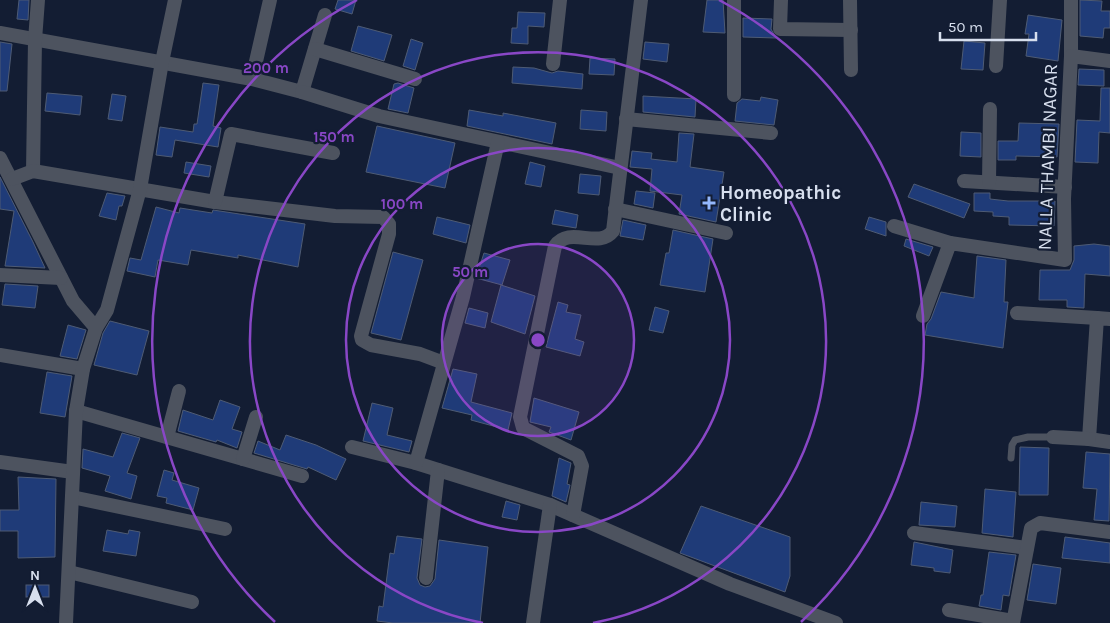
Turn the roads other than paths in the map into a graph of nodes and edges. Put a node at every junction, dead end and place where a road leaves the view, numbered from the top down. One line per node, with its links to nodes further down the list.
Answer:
1 (38, 0): 14 (street)
2 (175, 0): 18 (street)
3 (270, 0): 22 (street)
4 (560, 0): 19 (street)
5 (641, 0): 27 (street)
6 (734, 0): 25 (street)
7 (780, 0): 12 (street)
8 (850, 0): 12 (street)
9 (1000, 0): 20 (street)
10 (1071, 0): 16 (street)
11 (325, 15): 15 (street)
12 (851, 30): 21 (street)
13 (0, 33): 14 (street)
14 (35, 40): 18 (street); 33 (street)
15 (315, 49): 23 (street); 24 (street)
16 (1071, 56): 17 (street, NALLA THAMBI NAGAR); 37 (street, NALLA THAMBI NAGAR)
17 (1110, 61)
18 (162, 62): 22 (street); 38 (street)
19 (552, 64)
20 (996, 66)
21 (852, 70)
22 (252, 78): 24 (street)
23 (415, 78)
24 (302, 92): 29 (street)
25 (734, 95)
26 (990, 109): 36 (street)
27 (626, 119): 28 (street); 32 (street)
28 (771, 133)
29 (498, 142): 32 (street); 51 (street)
30 (333, 153): 39 (street)
31 (0, 158): 34 (street)
32 (620, 168): 40 (street)
33 (33, 172): 34 (street); 38 (street)
34 (12, 179): 45 (street)
35 (964, 181): 36 (street)
36 (989, 182): 37 (street)
37 (1065, 187): 43 (street, NALLA THAMBI NAGAR)
38 (140, 189): 39 (street); 49 (street)
39 (215, 202): 51 (street)
40 (615, 208): 42 (street); 70 (street)
41 (894, 226): 43 (street)
42 (726, 232)
43 (950, 242): 47 (street)
44 (0, 275): 45 (street)
45 (61, 278): 49 (street)
46 (1017, 312): 48 (street)
47 (923, 316)
48 (1103, 318): 58 (street)
49 (96, 328): 52 (street)
50 (0, 355): 52 (street)
51 (444, 362): 64 (street)
52 (83, 369): 54 (street)
53 (179, 392): 56 (street)
54 (76, 411): 56 (street); 66 (street)
55 (256, 418): 62 (street)
56 (167, 437): 62 (street)
57 (1053, 438): 58 (street); 61 (lane)
58 (1088, 438): 59 (street)
59 (1110, 442)
60 (352, 447): 64 (street)
61 (1011, 458)
62 (244, 459): 67 (street)
63 (0, 462): 66 (street)
64 (416, 463): 65 (street)
65 (438, 470): 69 (street); 76 (street)
66 (73, 472): 68 (street)
67 (302, 476)
68 (72, 497): 71 (street); 75 (street)
69 (550, 505): 70 (street); 81 (street)
70 (573, 515): 82 (street)
71 (225, 529)
72 (914, 532): 74 (street)
73 (1110, 532): 74 (street)
74 (1027, 548): 79 (street)
75 (69, 572): 77 (street); 80 (street)
76 (426, 578)
77 (192, 602)
78 (949, 610): 79 (street)
79 (1013, 622)
80 (66, 623)
81 (533, 623)
82 (836, 623)

